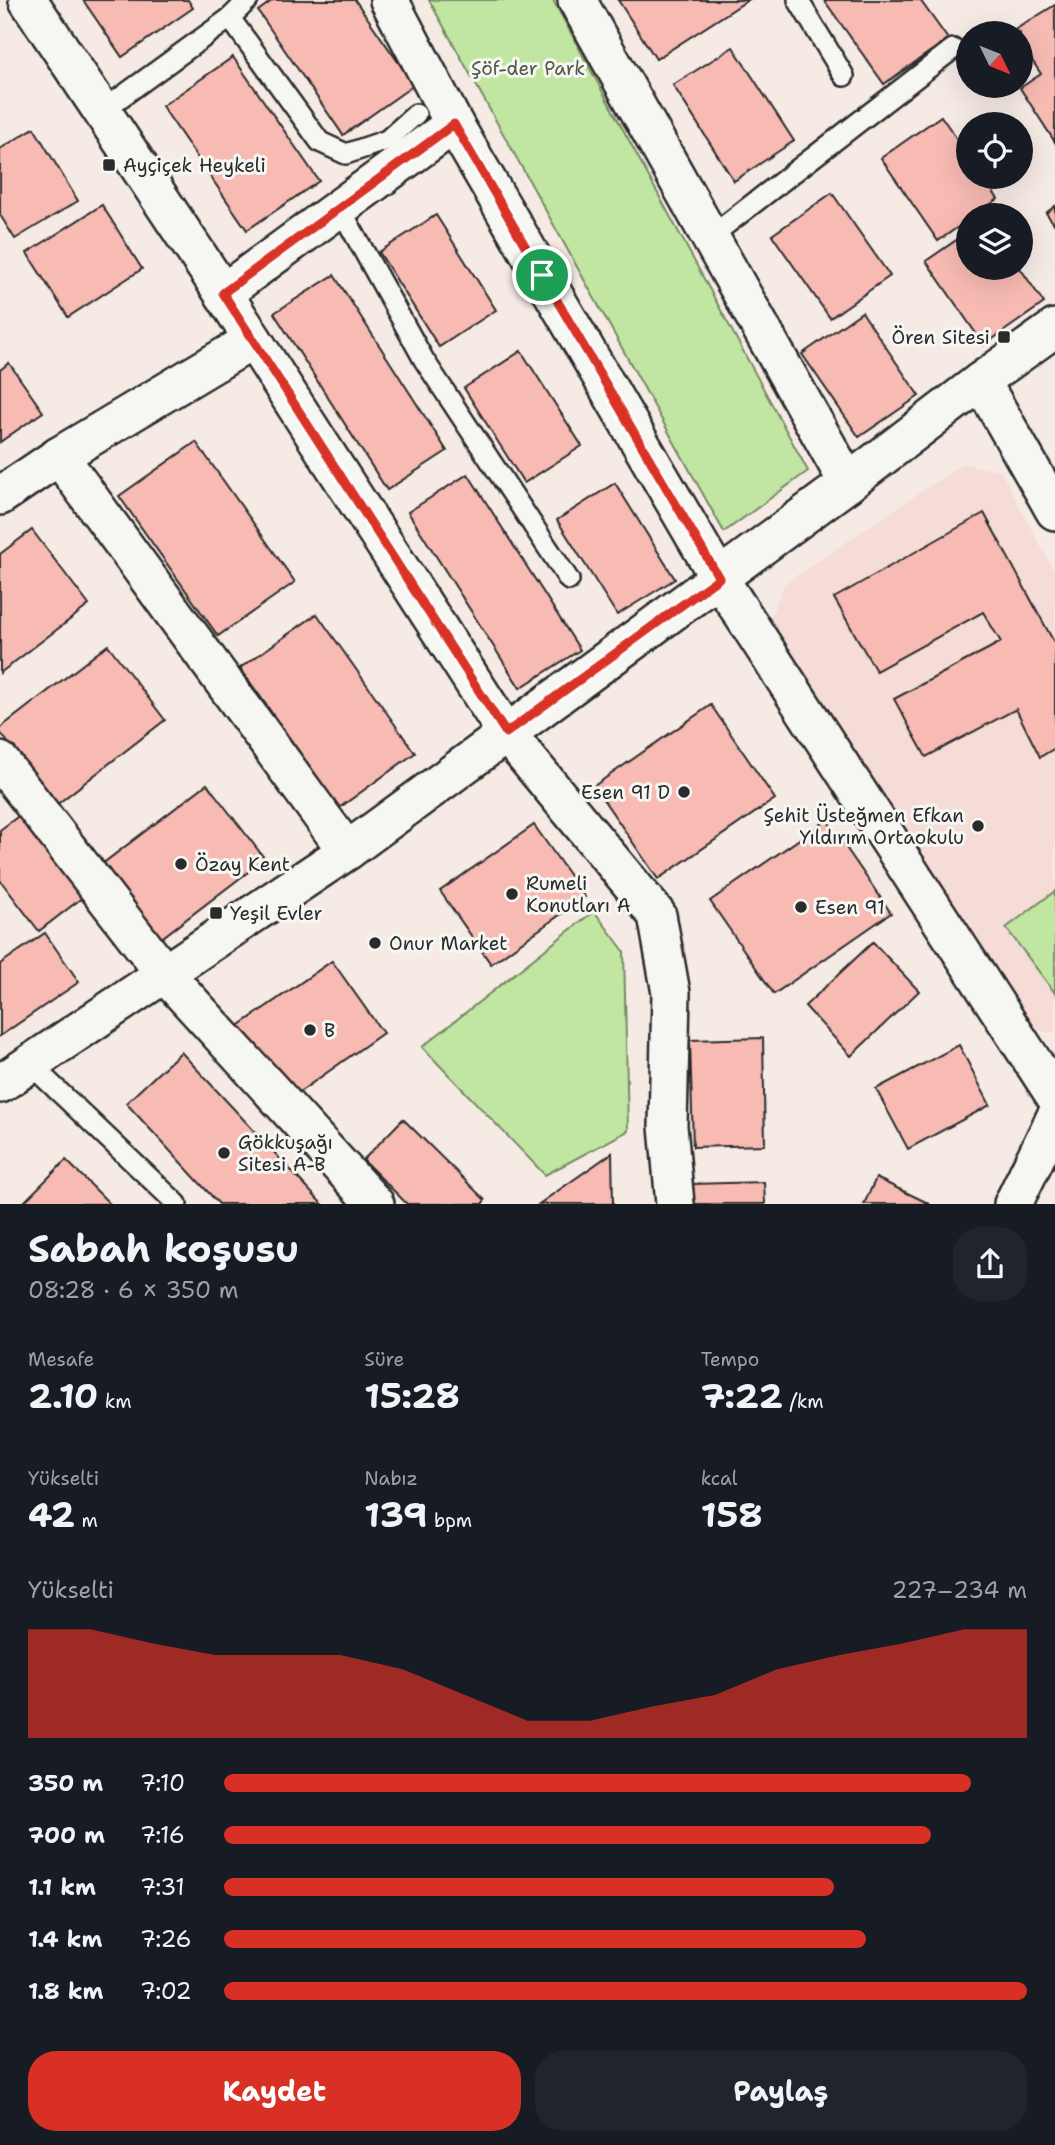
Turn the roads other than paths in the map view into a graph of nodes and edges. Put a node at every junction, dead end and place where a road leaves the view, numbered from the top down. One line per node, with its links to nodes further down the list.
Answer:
1 (28, 0): 9 (street)
2 (247, 0): 6 (lane)
3 (389, 0): 11 (street)
4 (577, 0): 13 (street)
5 (798, 0): 8 (lane)
6 (230, 18): 9 (lane); 10 (lane)
7 (953, 48): 13 (lane)
8 (844, 76)
9 (102, 111): 14 (street)
10 (416, 114)
11 (454, 124): 12 (street); 22 (street)
12 (340, 208): 14 (street); 23 (lane)
13 (710, 237): 19 (street)
14 (223, 293): 16 (street)
15 (1055, 328): 17 (street)
16 (253, 340): 18 (street); 24 (street)
17 (981, 381): 19 (street); 21 (street)
18 (59, 456): 20 (street); 26 (street)
19 (848, 483): 22 (street)
20 (0, 496)
21 (1055, 511)
22 (719, 578): 24 (street); 30 (street)
23 (569, 580)
24 (506, 733): 26 (street); 34 (street)
25 (0, 761): 27 (street)
26 (347, 850): 27 (street)
27 (164, 973): 28 (street); 33 (street)
28 (30, 1064): 29 (street); 32 (lane)
29 (0, 1084)
30 (1055, 1096)
31 (1055, 1118): 35 (street)
32 (177, 1203)
33 (375, 1203)
34 (675, 1203)
35 (1013, 1203)

